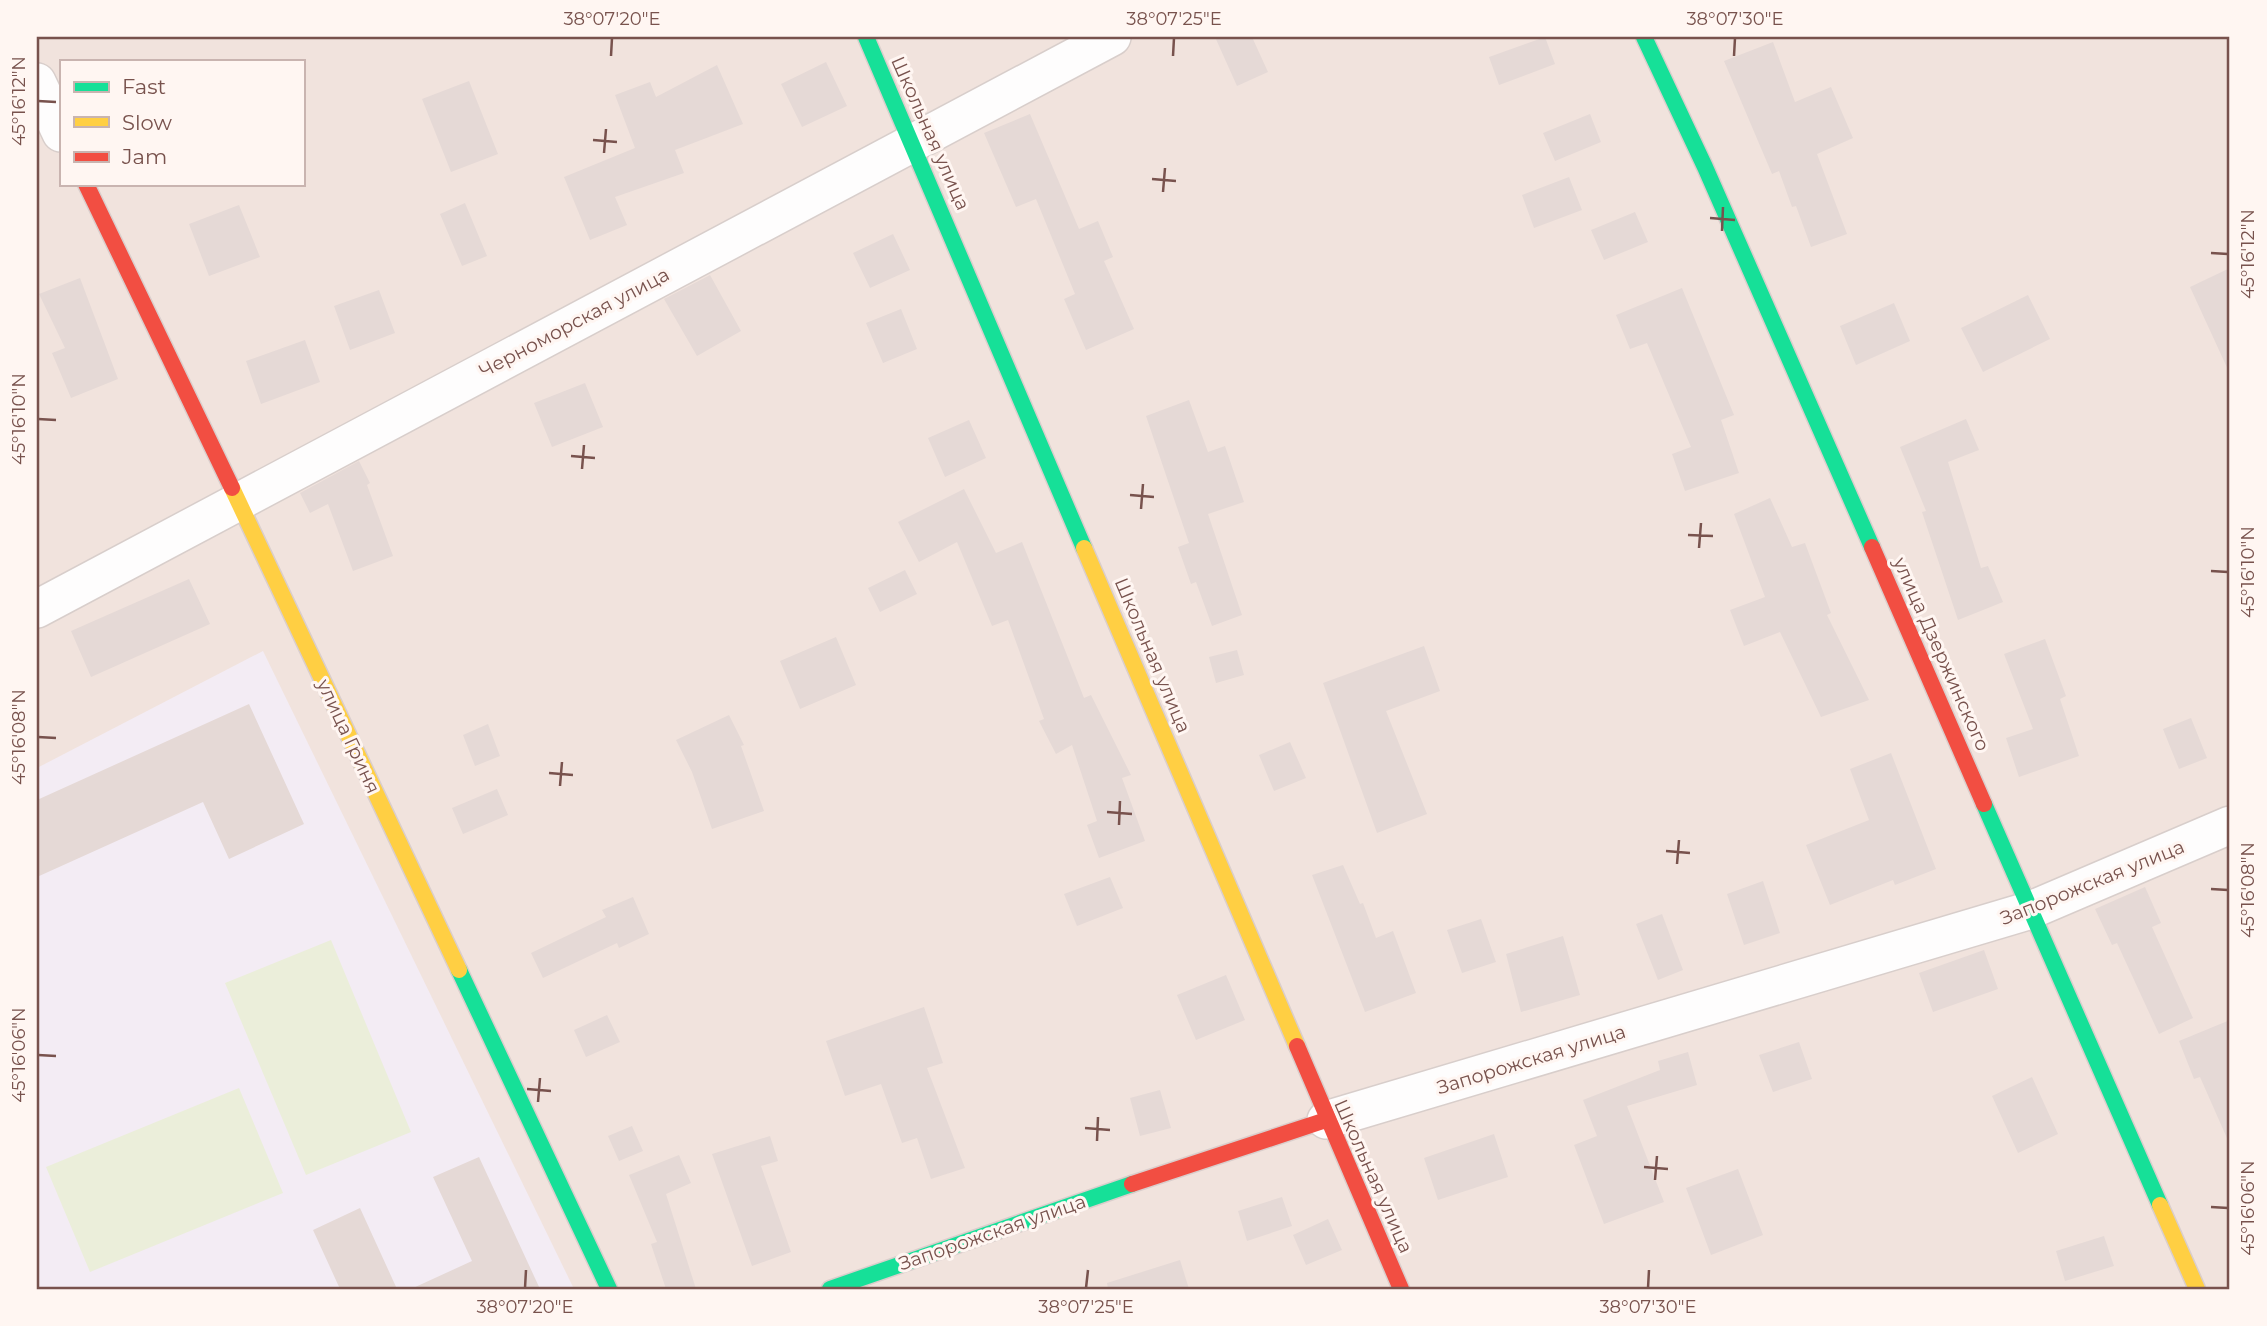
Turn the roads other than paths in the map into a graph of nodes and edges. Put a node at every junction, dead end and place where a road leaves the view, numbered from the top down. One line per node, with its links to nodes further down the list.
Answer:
1 (866, 37): 6 (street, Школьная улица)
2 (1112, 37): 6 (street, Черноморская улица)
3 (1644, 37): 11 (street, улица Дзержинского)
4 (37, 82): 5 (street)
5 (60, 131)
6 (914, 141): 8 (street, Черноморская улица); 12 (street, Школьная улица)
7 (87, 186): 8 (street, улица Гриня)
8 (239, 502): 9 (street, Черноморская улица); 13 (street, улица Гриня)
9 (37, 609)
10 (2230, 825): 11 (street, Запорожская улица)
11 (2031, 910): 12 (street, Запорожская улица); 16 (street, улица Дзержинского)
12 (1326, 1120): 14 (street, Запорожская улица); 15 (street, Школьная улица)
13 (609, 1289)
14 (830, 1289)
15 (1401, 1289)
16 (2197, 1289)

